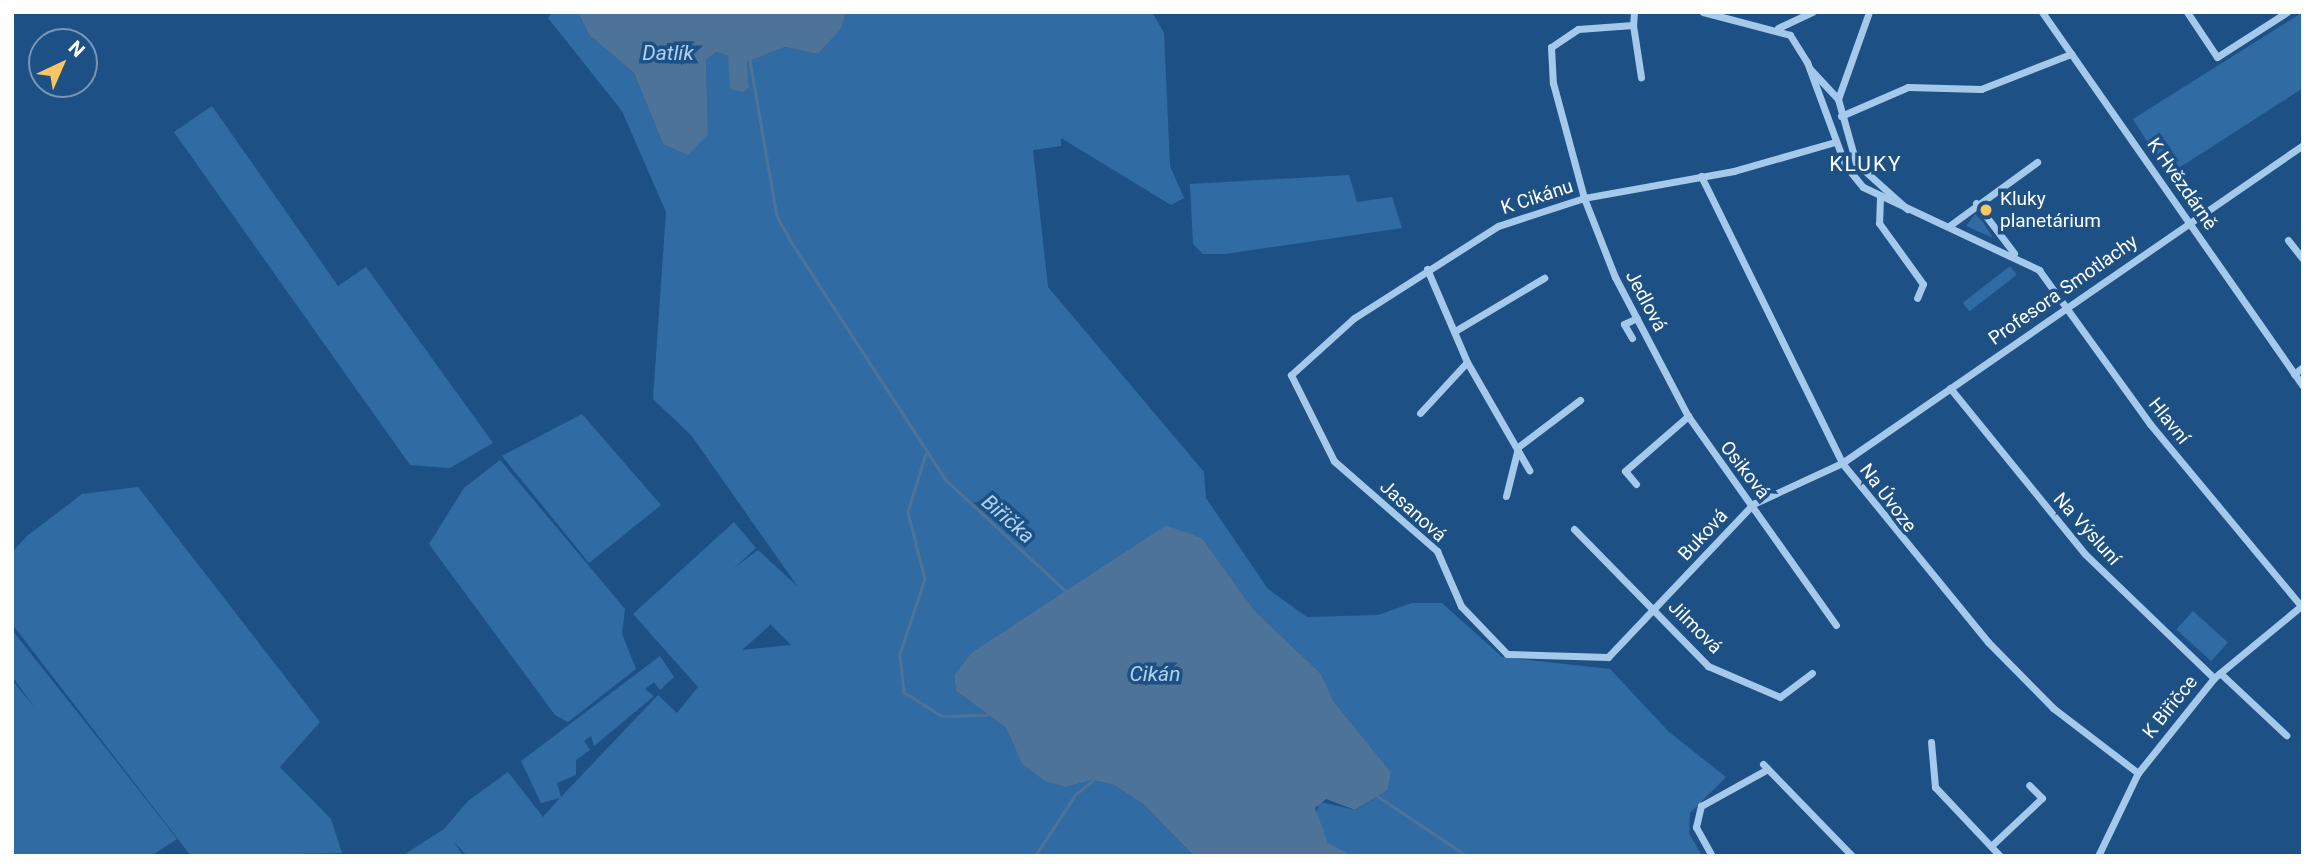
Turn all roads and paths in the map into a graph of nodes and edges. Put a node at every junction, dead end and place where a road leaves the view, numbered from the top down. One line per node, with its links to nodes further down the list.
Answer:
1 (1634, 12): 8 (street)
2 (1703, 12): 9 (street)
3 (1812, 12): 9 (street)
4 (1869, 12): 13 (street, Hlavní)
5 (2042, 12): 10 (street, K Hvězdárně)
6 (2187, 12): 7 (street)
7 (2287, 12)
8 (1633, 25): 12 (street); 20 (street, Jedlová)
9 (1778, 28): 11 (street, Hlavní)
10 (2071, 54): 14 (street); 23 (street, K Hvězdárně)
11 (1810, 69): 13 (street, Hlavní); 15 (street, Hlavní)
12 (1641, 76)
13 (1839, 99): 14 (street, Hlavní)
14 (1841, 116): 22 (street, Hlavní)
15 (1835, 142): 18 (street, K Cikánu); 19 (street, Hlavní)
16 (2303, 145): 23 (street, Profesora Smotlachy)
17 (2037, 162): 21 (street)
18 (1701, 176): 20 (street, K Cikánu); 45 (street, Na Úvoze)
19 (1880, 197): 22 (street, Hlavní); 30 (street)
20 (1584, 198): 28 (street, K Cikánu); 32 (street, Jedlová)
21 (1976, 203): 24 (street); 26 (street, Hlavní)
22 (1908, 209): 24 (street, Hlavní)
23 (2190, 222): 31 (street, Profesora Smotlachy); 37 (street, K Hvězdárně)
24 (1949, 226): 26 (street, Hlavní)
25 (2288, 240): 27 (street)
26 (2014, 253): 31 (street, Hlavní)
27 (2303, 259)
28 (1427, 269): 33 (street); 38 (street, K Cikánu)
29 (1544, 278): 33 (street)
30 (1917, 298)
31 (2066, 307): 40 (street, Profesora Smotlachy); 51 (street, Hlavní)
32 (1637, 317): 34 (street); 43 (street, Jedlová)
33 (1455, 331): 35 (street)
34 (1632, 338)
35 (1467, 362): 42 (street); 44 (street)
36 (2303, 367): 37 (street)
37 (2294, 374): 39 (street, K Hvězdárně)
38 (1291, 375): 54 (street, Jasanová)
39 (2303, 386)
40 (1950, 388): 45 (street, Profesora Smotlachy); 56 (street, Na Výsluní)
41 (1580, 400): 44 (street)
42 (1420, 413)
43 (1688, 416): 47 (street); 49 (street, Osiková)
44 (1518, 447): 46 (street); 48 (street)
45 (1842, 463): 49 (street, Buková); 59 (street, Na Úvoze)
46 (1529, 470)
47 (1636, 484)
48 (1506, 496)
49 (1753, 505): 52 (street, Buková); 53 (street, Osiková)
50 (1574, 529): 52 (street, Jilmová)
51 (2302, 607): 56 (street, K Biřičce)
52 (1655, 610): 54 (street, Buková); 55 (street, Jilmová)
53 (1836, 625)
54 (1608, 657)
55 (1812, 673)
56 (2217, 675): 57 (street, Na Výsluní); 59 (street, K Biřičce)
57 (2286, 735)
58 (1931, 742): 61 (street)
59 (2138, 773): 65 (street, K Biřičce)
60 (2029, 785): 61 (street)
61 (1991, 846): 64 (street)
62 (1712, 856): 63 (street)
63 (1852, 856)
64 (2000, 856)
65 (2098, 856)

